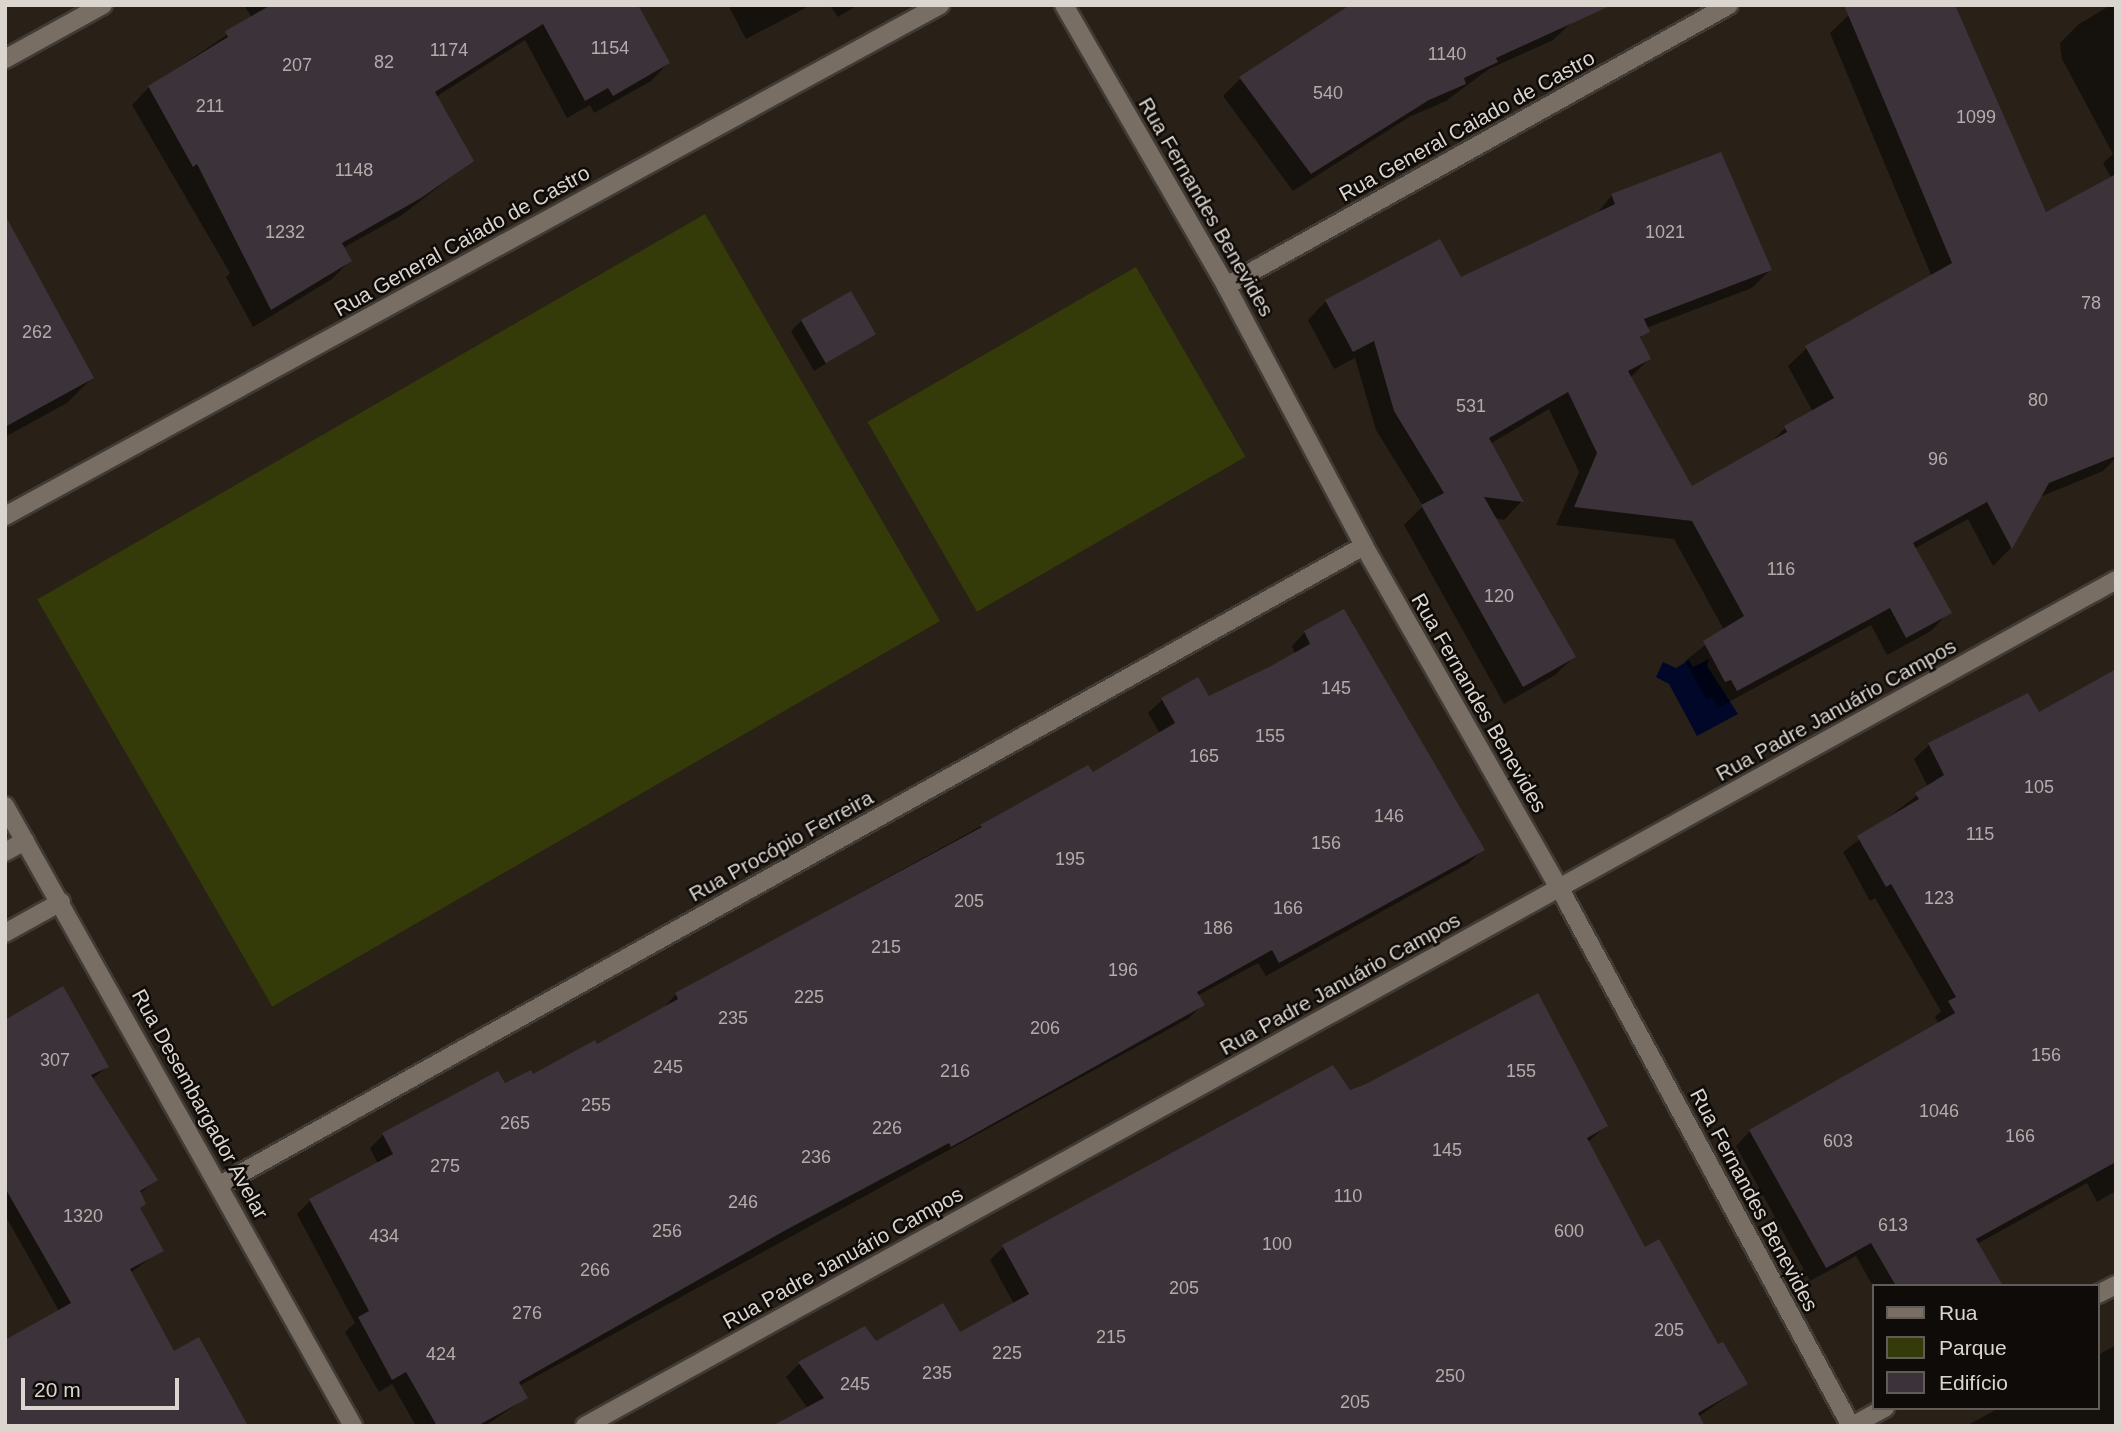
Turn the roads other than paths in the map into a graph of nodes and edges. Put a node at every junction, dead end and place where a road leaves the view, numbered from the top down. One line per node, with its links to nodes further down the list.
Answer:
1 (103, 5): 5 (street)
2 (940, 5): 7 (street, Rua General Caiado de Castro)
3 (1064, 5): 6 (street, Rua Fernandes Benevides)
4 (1729, 5): 6 (street, Rua General Caiado de Castro)
5 (5, 59)
6 (1226, 286): 8 (street, Rua Fernandes Benevides)
7 (5, 516)
8 (1364, 546): 13 (street, Rua Fernandes Benevides); 16 (street, Rua Procópio Ferreira)
9 (2116, 580): 13 (street, Rua Padre Januário Campos)
10 (5, 806): 11 (street, Rua Desembargador Avelar)
11 (25, 841): 12 (street); 14 (street, Rua Desembargador Avelar)
12 (5, 852)
13 (1560, 889): 21 (street, Rua Padre Januário Campos); 22 (street, Rua Fernandes Benevides)
14 (61, 902): 15 (street); 16 (street, Rua Desembargador Avelar)
15 (5, 933)
16 (220, 1185): 20 (street, Rua Desembargador Avelar)
17 (2116, 1285): 18 (street)
18 (2100, 1293)
19 (1881, 1410): 22 (street)
20 (353, 1426)
21 (585, 1426)
22 (1852, 1426)

